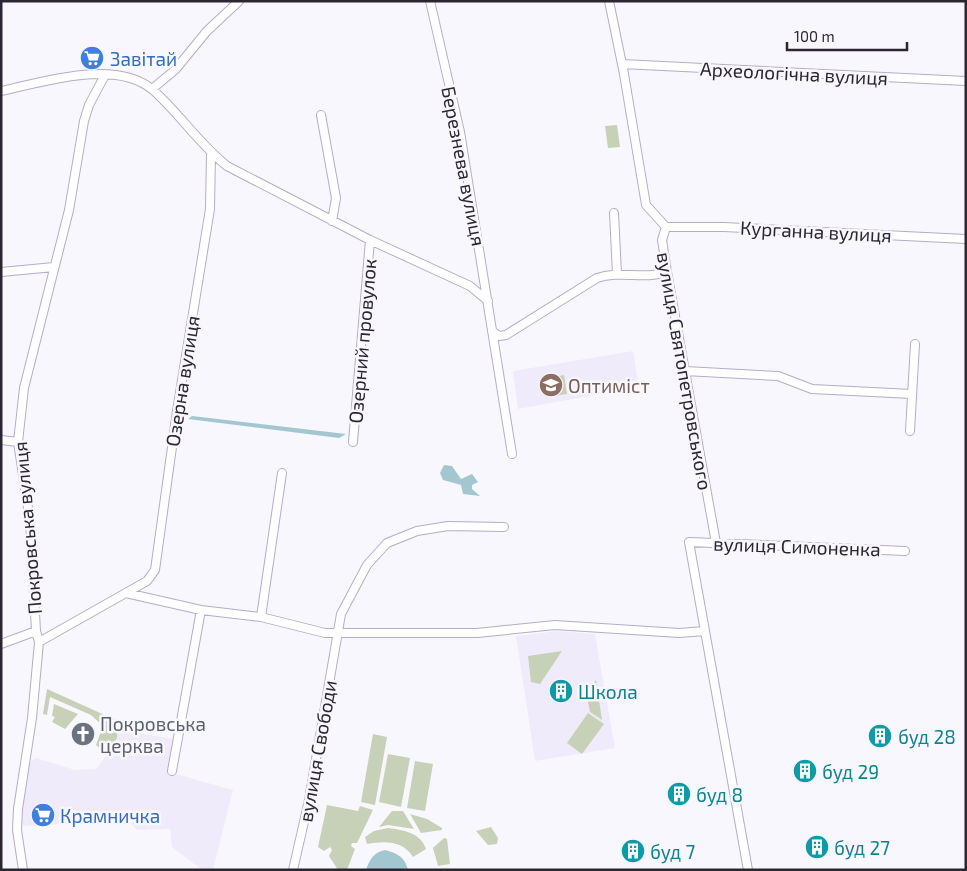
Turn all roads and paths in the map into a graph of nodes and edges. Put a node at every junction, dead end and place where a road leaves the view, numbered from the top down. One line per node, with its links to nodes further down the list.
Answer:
1 (239, 1): 7 (street)
2 (430, 1): 20 (street, Березнева вулиця)
3 (609, 1): 4 (street, вулиця Святопетровського)
4 (622, 64): 6 (street, Археологічна вулиця); 13 (street, вулиця Святопетровського)
5 (105, 75): 7 (street); 8 (street); 16 (street, Покровська вулиця)
6 (966, 81)
7 (152, 89): 10 (street)
8 (1, 91)
9 (321, 115): 12 (street)
10 (211, 154): 12 (street); 34 (street, Озерна вулиця)
11 (614, 213): 19 (street)
12 (332, 221): 15 (street)
13 (666, 227): 14 (street, Курганна вулиця); 18 (street, вулиця Святопетровського)
14 (966, 239)
15 (370, 240): 20 (street); 28 (street, Озерний провулок)
16 (54, 267): 17 (street); 27 (street, Покровська вулиця)
17 (1, 272)
18 (667, 272): 19 (street); 23 (street, вулиця Святопетровського)
19 (618, 274): 21 (street)
20 (488, 301): 21 (street, Березнева вулиця)
21 (492, 331): 29 (street, Березнева вулиця)
22 (915, 344): 24 (street)
23 (685, 371): 24 (street); 32 (street, вулиця Святопетровського)
24 (912, 394): 25 (street)
25 (910, 432)
26 (1, 440): 27 (street)
27 (18, 442): 37 (street, Покровська вулиця)
28 (353, 442)
29 (512, 454)
30 (282, 473): 36 (street)
31 (504, 527): 39 (street)
32 (716, 543): 33 (street, вулиця Симоненка); 38 (street, вулиця Симоненка)
33 (905, 551)
34 (126, 593): 35 (street); 40 (street, Озерна вулиця)
35 (201, 610): 36 (street); 42 (street)
36 (261, 617): 39 (street)
37 (36, 631): 40 (street, Покровська вулиця); 41 (street)
38 (705, 631): 39 (street); 45 (street)
39 (339, 632): 44 (street, вулиця Свободи)
40 (39, 642): 43 (street, Покровська вулиця)
41 (1, 644)
42 (172, 771)
43 (22, 870)
44 (294, 870)
45 (748, 870)

